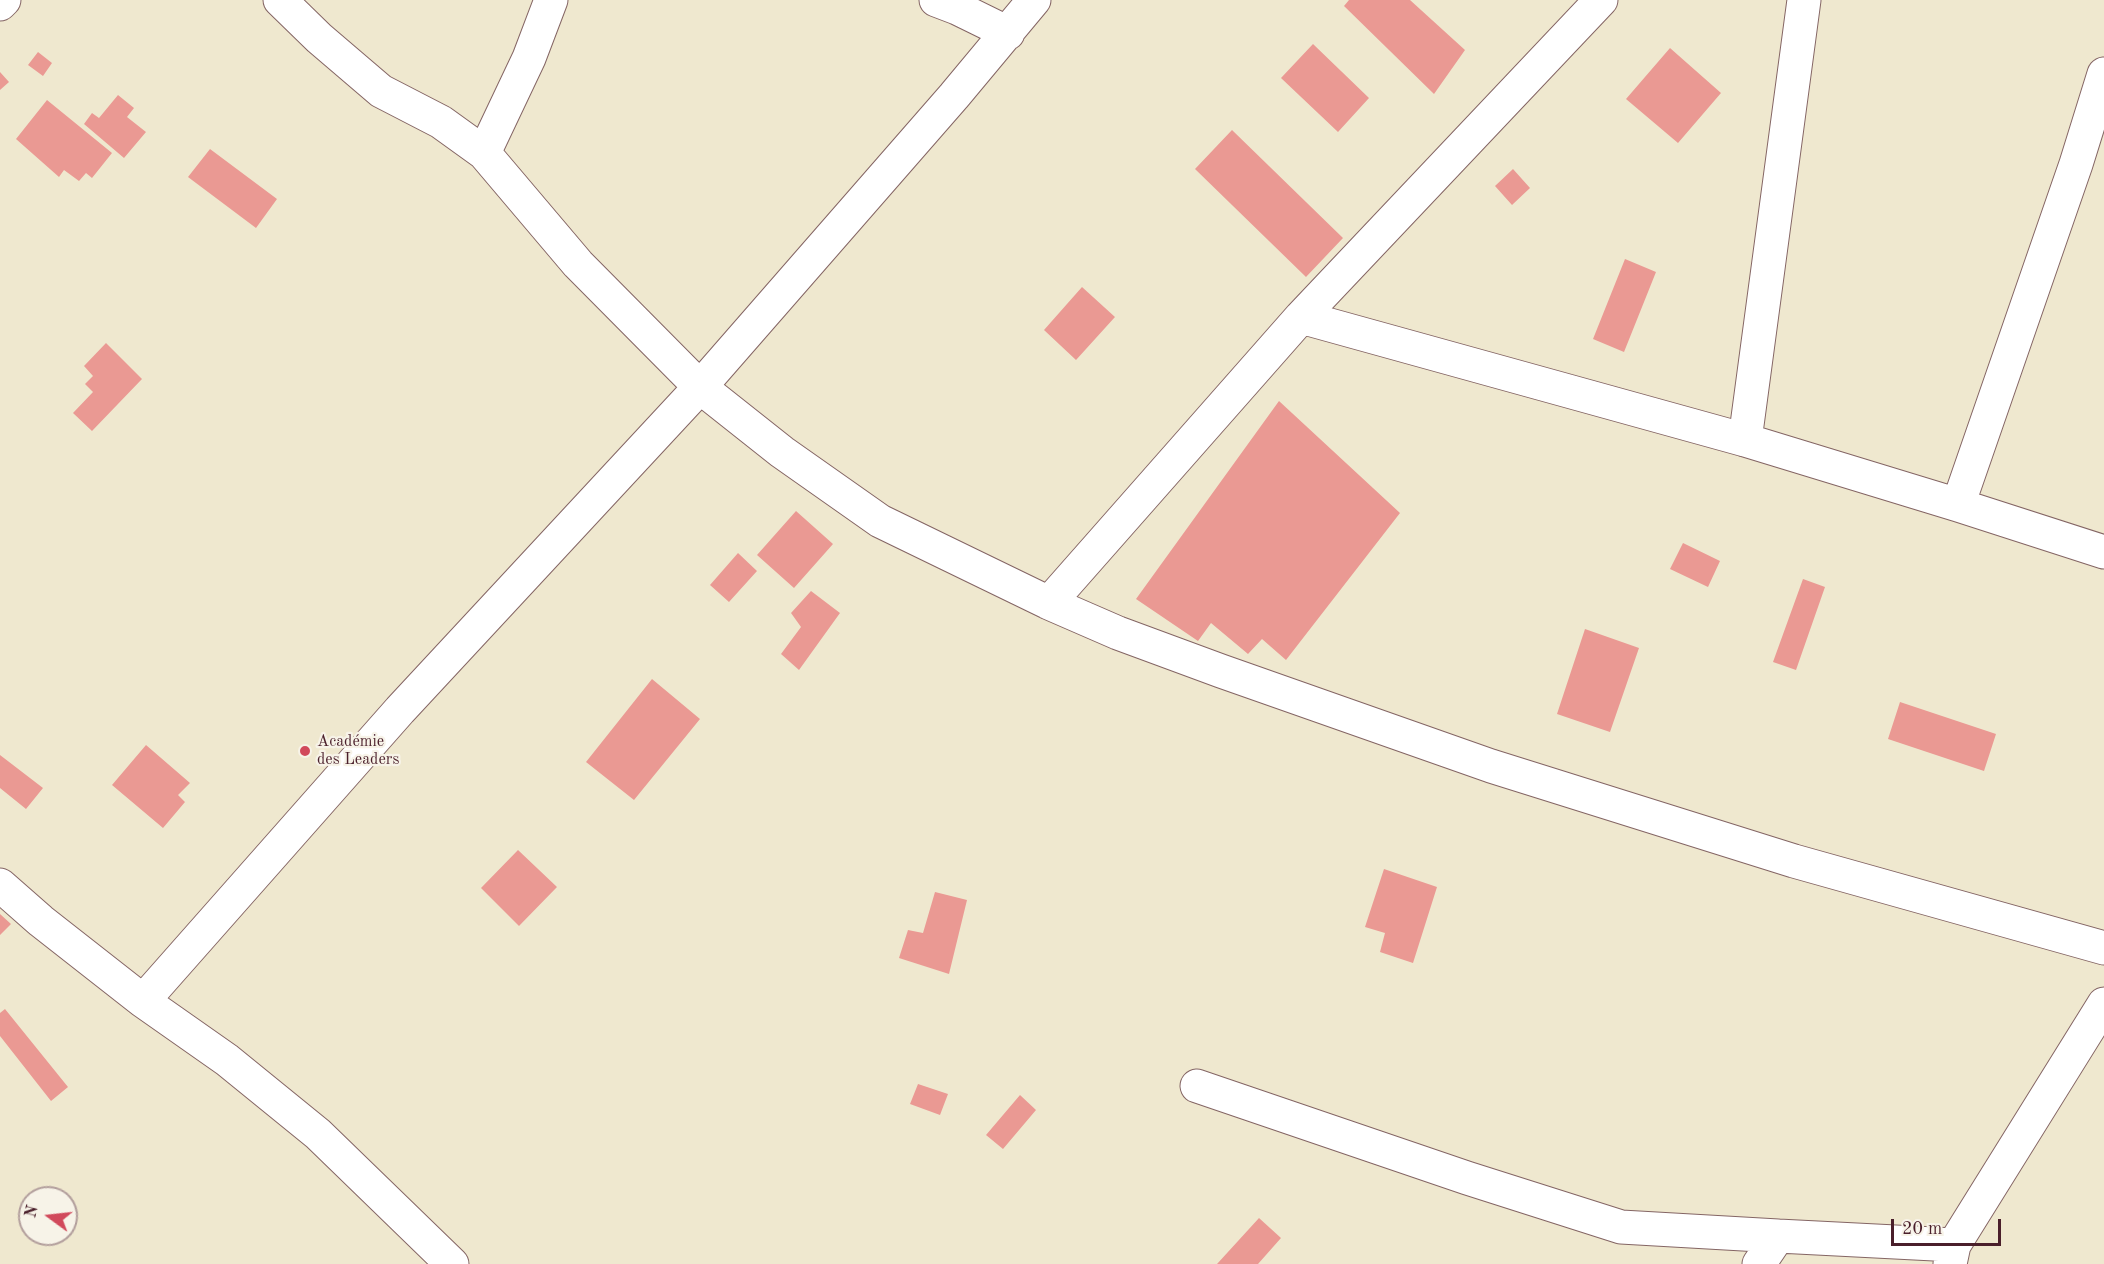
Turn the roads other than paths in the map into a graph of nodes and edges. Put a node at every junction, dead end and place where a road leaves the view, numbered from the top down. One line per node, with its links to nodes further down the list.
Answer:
1 (4, 0): 8 (street)
2 (280, 0): 11 (street)
3 (551, 0): 11 (street)
4 (936, 0): 9 (street)
5 (1034, 0): 9 (street)
6 (1601, 0): 12 (street)
7 (1804, 0): 14 (street)
8 (0, 4)
9 (1008, 33): 13 (street)
10 (2104, 74): 15 (street)
11 (484, 153): 13 (street)
12 (1301, 316): 14 (street); 17 (street)
13 (700, 387): 17 (street); 20 (street)
14 (1745, 440): 15 (street)
15 (1958, 505): 16 (street)
16 (2104, 552)
17 (1049, 603): 19 (street)
18 (0, 885): 20 (street)
19 (2104, 948)
20 (143, 1001): 25 (street)
21 (2104, 1004): 24 (street)
22 (1197, 1086): 23 (street)
23 (1778, 1236): 24 (street); 26 (street)
24 (1952, 1254)
25 (452, 1264)
26 (1759, 1264)

